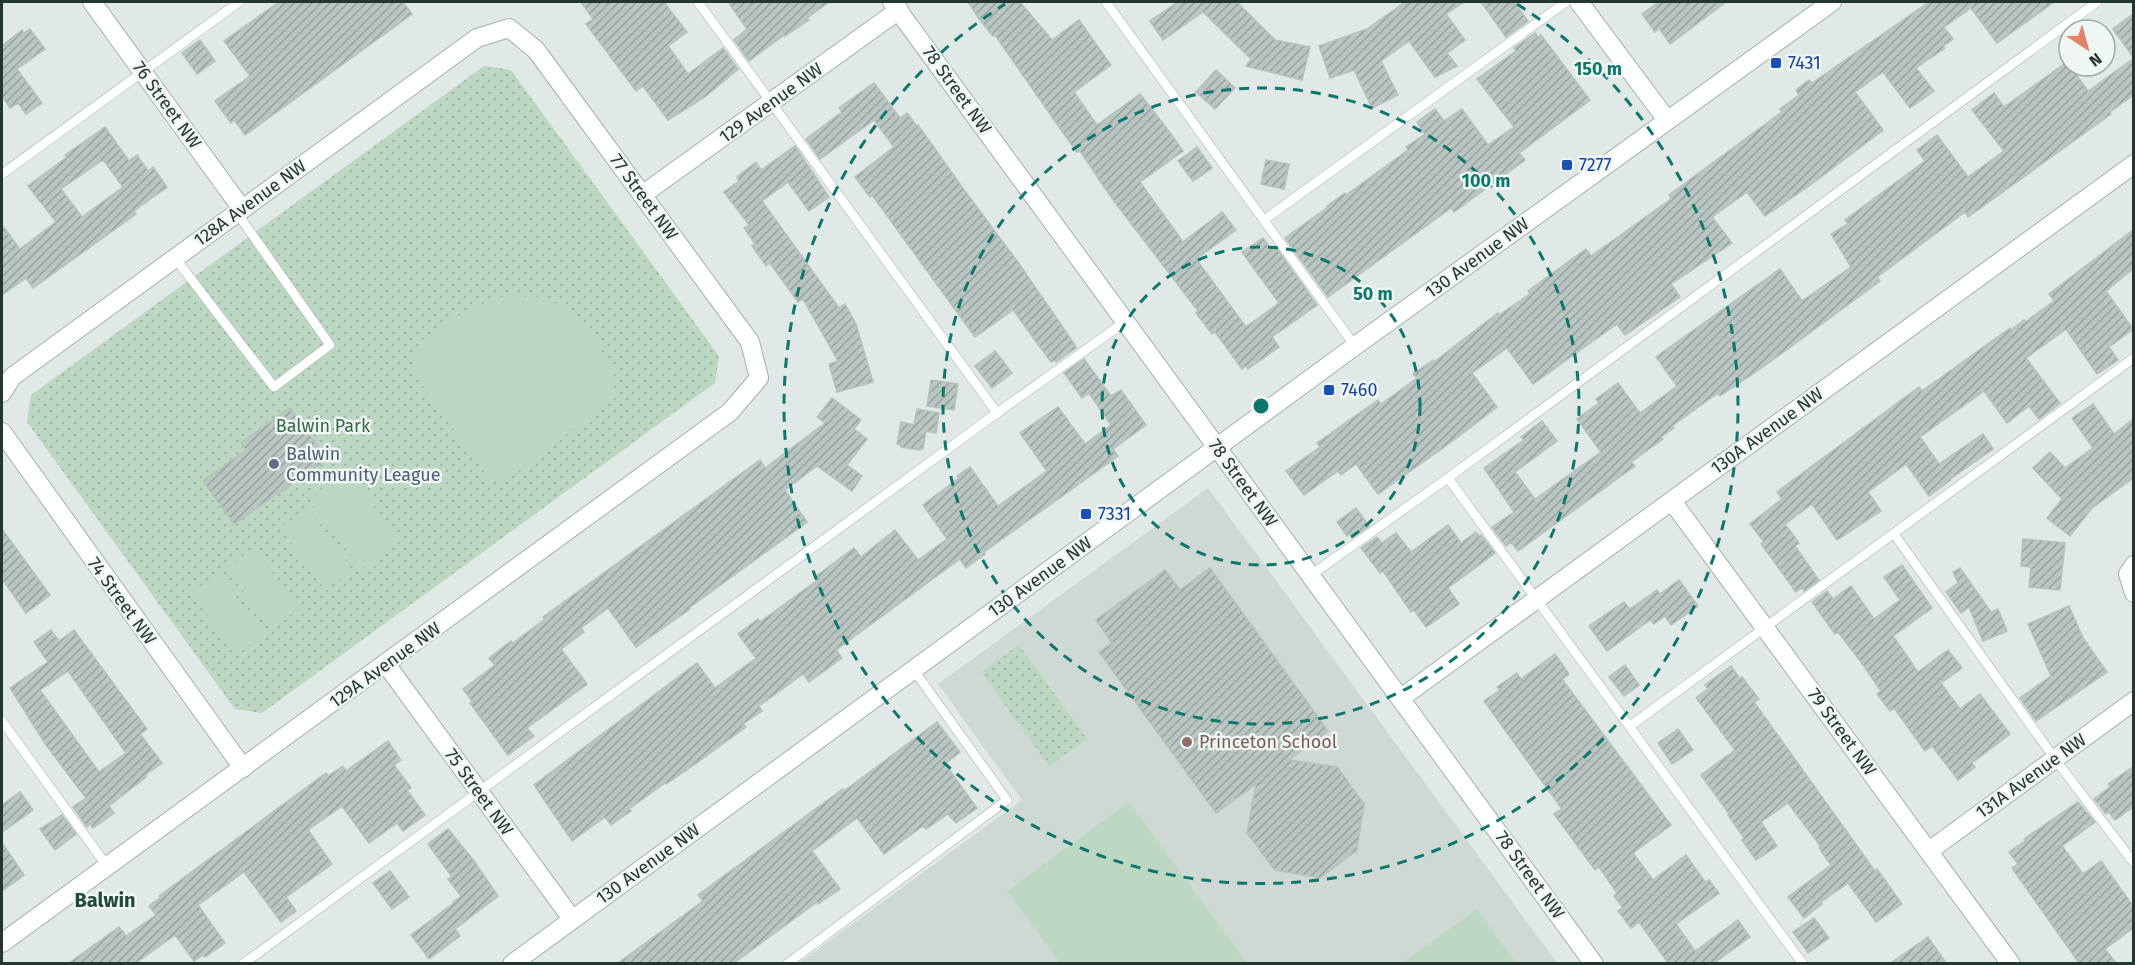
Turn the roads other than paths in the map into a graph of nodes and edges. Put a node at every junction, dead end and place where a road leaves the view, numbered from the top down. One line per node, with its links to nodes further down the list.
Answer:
1 (92, 2): 11 (street, 76 Street NW)
2 (239, 2): 11 (lane)
3 (698, 2): 12 (lane)
4 (1106, 2): 18 (lane)
5 (1566, 2): 18 (lane)
6 (1579, 2): 13 (street)
7 (1832, 2): 13 (street, 130 Avenue NW)
8 (2097, 2): 28 (lane)
9 (896, 6): 12 (street, 129 Avenue NW); 20 (street, 78 Street NW)
10 (509, 28): 16 (street, 77 Street NW); 17 (street, 128A Avenue NW)
11 (142, 71): 15 (lane); 17 (street, 76 Street NW)
12 (772, 102): 16 (street, 129 Avenue NW); 25 (lane)
13 (1667, 120): 21 (street, 130 Avenue NW)
14 (2133, 164): 29 (street, 130A Avenue NW)
15 (2, 174)
16 (642, 195): 23 (street, 77 Street NW)
17 (240, 211): 19 (street, 128A Avenue NW); 19 (lane)
18 (1264, 220): 21 (lane)
19 (176, 258): 24 (street, 128A Avenue NW)
20 (1126, 321): 25 (lane); 27 (street, 78 Street NW)
21 (1355, 346): 27 (street, 130 Avenue NW)
22 (2133, 358): 30 (lane)
23 (759, 378): 36 (street, 129A Avenue NW)
24 (2, 393)
25 (997, 413): 44 (lane)
26 (2, 432): 43 (street, 74 Street NW)
27 (1218, 448): 32 (street, 78 Street NW); 37 (street, 130 Avenue NW)
28 (1448, 478): 32 (lane); 34 (lane)
29 (1672, 501): 34 (street, 130A Avenue NW); 35 (street, 79 Street NW)
30 (1894, 534): 35 (lane); 42 (lane)
31 (2133, 565): 33 (street)
32 (1311, 575): 38 (street, 78 Street NW)
33 (2133, 593)
34 (1538, 599): 38 (street, 130A Avenue NW); 41 (lane)
35 (1765, 627): 41 (lane); 45 (street, 79 Street NW)
36 (386, 664): 43 (street, 129A Avenue NW); 44 (street, 75 Street NW)
37 (913, 669): 48 (street, 130 Avenue NW); 52 (lane)
38 (1401, 698): 53 (street, 78 Street NW)
39 (2133, 701): 42 (street, 131A Avenue NW)
40 (2, 722): 47 (lane)
41 (1630, 726): 54 (lane)
42 (2055, 759): 45 (street, 131A Avenue NW); 46 (lane)
43 (243, 768): 47 (street, 129A Avenue NW)
44 (479, 791): 48 (street, 75 Street NW); 50 (lane)
45 (1929, 851): 55 (street, 79 Street NW)
46 (2133, 863)
47 (107, 866): 49 (street, 129A Avenue NW)
48 (572, 919): 51 (street, 130 Avenue NW)
49 (2, 943)
50 (243, 963)
51 (512, 963)
52 (787, 963)
53 (1594, 963)
54 (1803, 963)
55 (2011, 963)

